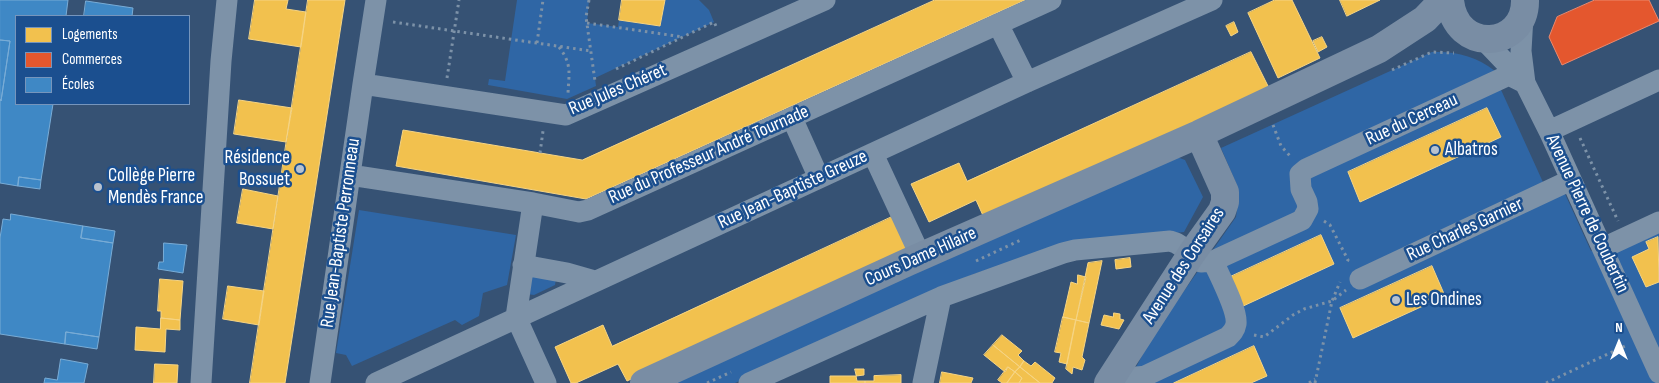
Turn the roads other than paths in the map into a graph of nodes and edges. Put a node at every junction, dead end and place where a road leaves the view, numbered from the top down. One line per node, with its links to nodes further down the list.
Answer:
1 (227, 0): 37 (street)
2 (825, 0): 16 (street, Rue Jules Chéret)
3 (1051, 0): 10 (street, Rue du Professeur André Tournade)
4 (1212, 0): 8 (street, Rue Jean-Baptiste Greuze)
5 (1443, 0): 12 (street)
6 (1450, 0): 11 (street)
7 (1526, 6): 11 (street); 15 (street, Avenue Pierre de Coubertin)
8 (1177, 7): 14 (street, Rue Jean-Baptiste Greuze)
9 (374, 10): 16 (street)
10 (998, 24): 14 (street); 17 (street, Rue du Professeur André Tournade)
11 (1470, 42): 12 (street); 15 (street, Avenue Pierre de Coubertin)
12 (1383, 61): 19 (street)
13 (1659, 80): 18 (street)
14 (1027, 82): 20 (street, Rue Jean-Baptiste Greuze)
15 (1525, 83): 18 (street, Avenue Pierre de Coubertin); 28 (street, Rue du Cerceau)
16 (363, 84): 21 (street, Rue Jean-Baptiste Perronneau)
17 (792, 118): 22 (street); 24 (street, Rue du Professeur André Tournade)
18 (1549, 131): 23 (street, Avenue Pierre de Coubertin)
19 (1198, 134): 27 (street, Cours Dame Hilaire); 28 (street, Avenue des Corsaires)
20 (873, 154): 22 (street, Rue Jean-Baptiste Greuze); 27 (street)
21 (350, 175): 24 (street, Rue du Professeur André Tournade); 38 (street, Rue Jean-Baptiste Perronneau)
22 (819, 178): 31 (street, Rue Jean-Baptiste Greuze)
23 (1571, 180): 26 (street, Avenue Pierre de Coubertin); 30 (street, Rue Charles Garnier)
24 (533, 203): 29 (street)
25 (1659, 222): 26 (street)
26 (1603, 248): 34 (street, Avenue Pierre de Coubertin)
27 (921, 257): 41 (street, Cours Dame Hilaire)
28 (1198, 257): 32 (street); 35 (street, Avenue des Corsaires); 35 (street)
29 (523, 265): 31 (street); 33 (street)
30 (1349, 275)
31 (595, 281): 33 (street, Rue Jean-Baptiste Greuze)
32 (941, 296): 36 (street); 42 (street)
33 (516, 317): 39 (street, Rue Jean-Baptiste Greuze); 40 (street)
34 (1657, 363)
35 (1111, 377)
36 (754, 378)
37 (201, 383)
38 (320, 383)
39 (376, 383)
40 (546, 383)
41 (644, 383)
42 (923, 383)

